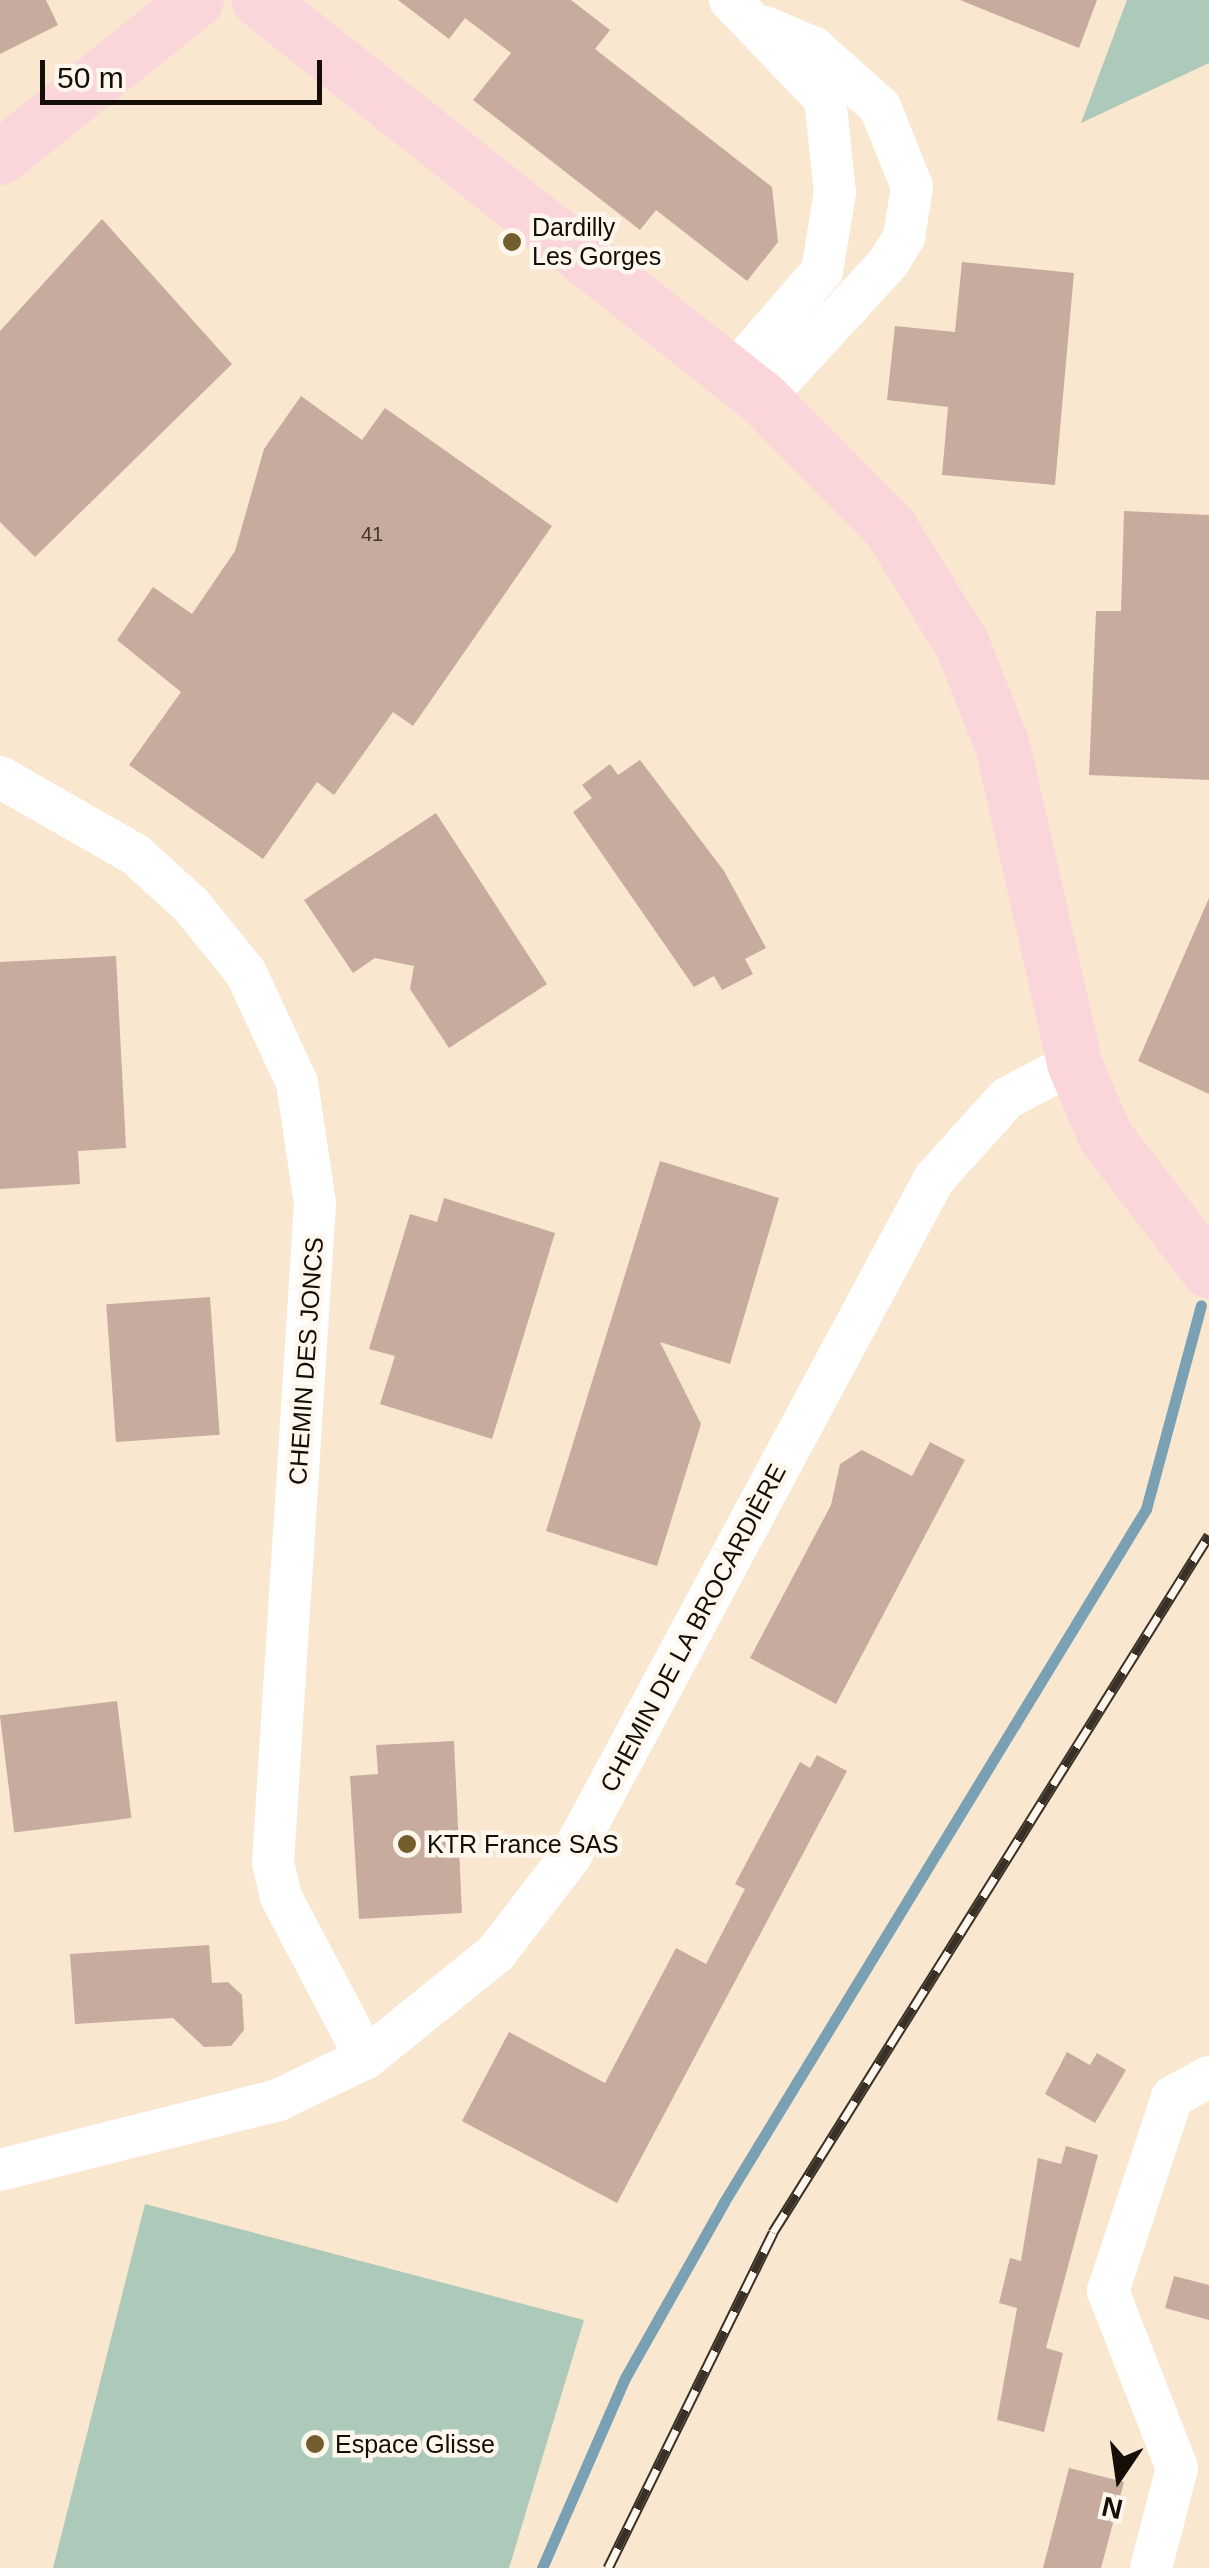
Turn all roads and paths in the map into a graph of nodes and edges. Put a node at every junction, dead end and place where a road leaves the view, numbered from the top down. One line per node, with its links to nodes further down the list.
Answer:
1 (196, 0): 5 (street)
2 (259, 0): 6 (street)
3 (730, 0): 4 (street)
4 (765, 28): 6 (street); 6 (street)
5 (0, 157)
6 (747, 387): 8 (street)
7 (0, 777): 10 (street, CHEMIN DES JONCS)
8 (1074, 1063): 9 (street); 10 (street, CHEMIN DE LA BROCARDIÈRE)
9 (1209, 1271)
10 (366, 2058): 12 (street, CHEMIN DE LA BROCARDIÈRE)
11 (1209, 2077): 13 (street)
12 (0, 2170)
13 (1151, 2568)

